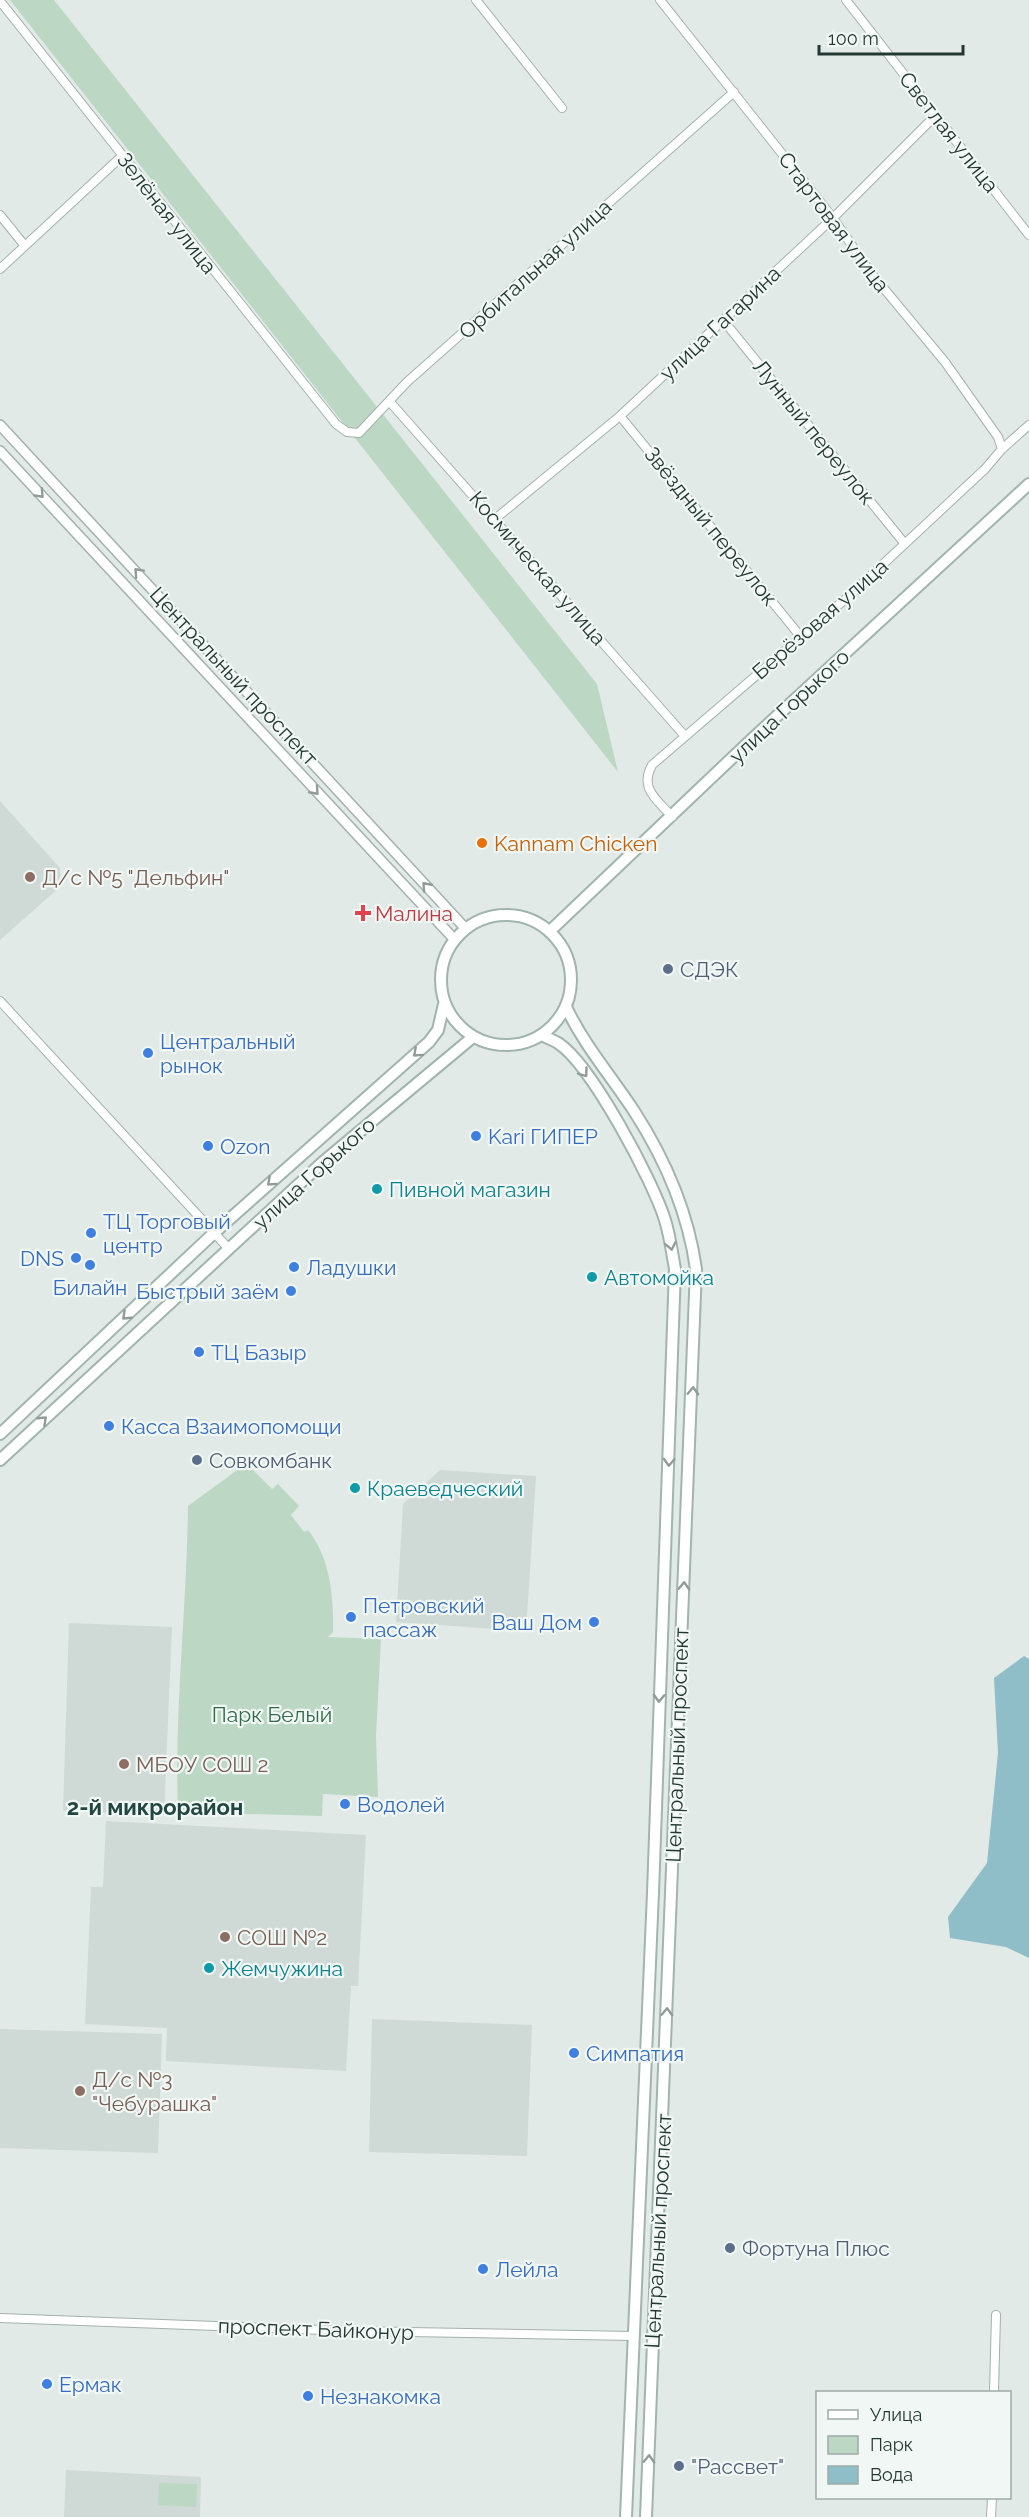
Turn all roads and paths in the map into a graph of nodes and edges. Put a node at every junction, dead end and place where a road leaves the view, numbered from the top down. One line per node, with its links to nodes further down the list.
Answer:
1 (476, 0): 6 (street)
2 (660, 0): 5 (street, Стартовая улица)
3 (846, 0): 7 (street, Светлая улица)
4 (0, 1): 8 (street, Зелёная улица)
5 (734, 92): 10 (street, Стартовая улица); 15 (street, Орбитальная улица)
6 (562, 108)
7 (936, 115): 10 (street, улица Гагарина); 11 (street, Светлая улица)
8 (122, 156): 12 (street); 17 (street, Зелёная улица)
9 (0, 215): 12 (street)
10 (832, 218): 14 (street, улица Гагарина); 20 (street, Стартовая улица)
11 (1029, 235)
12 (25, 246): 13 (street)
13 (0, 269)
14 (723, 320): 16 (street, улица Гагарина); 24 (street, Лунный переулок)
15 (390, 402): 17 (street, Орбитальная улица); 23 (street, Космическая улица)
16 (620, 416): 23 (street, улица Гагарина); 25 (street, Звёздный переулок)
17 (336, 424)
18 (0, 425): 28 (street, Центральный проспект, one-way to 18)
19 (1029, 425): 20 (street, Берёзовая улица)
20 (1002, 449): 24 (street, Берёзовая улица)
21 (0, 451): 30 (street, Центральный проспект, one-way to 30)
22 (1029, 483): 27 (main road, улица Горького)
23 (495, 519): 26 (street, Космическая улица)
24 (905, 544): 25 (street, Берёзовая улица)
25 (801, 637): 26 (street, Берёзовая улица)
26 (684, 735): 27 (street, Берёзовая улица)
27 (672, 817): 29 (main road, улица Горького)
28 (466, 929): 29 (main road); 30 (main road)
29 (551, 930): 33 (main road)
30 (455, 940): 32 (main road)
31 (0, 1001): 38 (street)
32 (444, 1004): 35 (main road); 38 (main road, улица Горького, one-way to 38)
33 (566, 1006): 34 (main road); 36 (main road, Центральный проспект)
34 (542, 1035): 35 (main road); 37 (main road, Центральный проспект, one-way to 37)
35 (473, 1037): 39 (main road, улица Горького)
36 (684, 1212): 37 (main road); 43 (main road, Центральный проспект, one-way to 36)
37 (664, 1218): 42 (main road, Центральный проспект, one-way to 42)
38 (215, 1232): 39 (street); 40 (main road, улица Горького, one-way to 40)
39 (229, 1249): 41 (main road, улица Горького, one-way to 39)
40 (0, 1434)
41 (0, 1460)
42 (660, 1669): 43 (main road); 46 (main road, Центральный проспект, one-way to 46)
43 (680, 1671): 47 (main road, Центральный проспект, one-way to 43)
44 (996, 2315): 48 (street)
45 (0, 2318): 46 (street, проспект Байконур)
46 (633, 2336): 47 (main road); 50 (main road, Центральный проспект)
47 (653, 2338): 51 (main road, Центральный проспект, one-way to 47)
48 (994, 2391)
49 (992, 2499): 52 (street)
50 (626, 2517)
51 (646, 2517)
52 (991, 2517)

